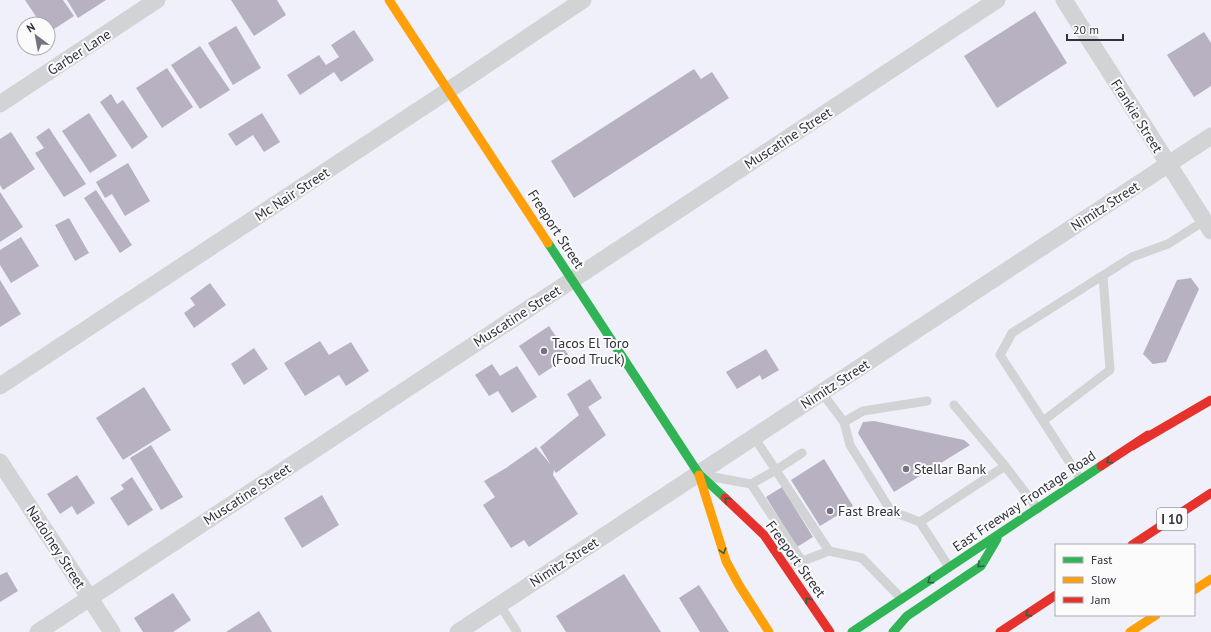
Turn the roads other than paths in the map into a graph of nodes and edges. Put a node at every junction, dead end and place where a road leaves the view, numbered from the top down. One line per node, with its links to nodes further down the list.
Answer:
1 (158, 0): 7 (street, Garber Lane)
2 (389, 0): 6 (main road, Freeport Street)
3 (583, 0): 6 (street, Mc Nair Street)
4 (997, 0): 12 (street, Muscatine Street)
5 (1064, 0): 9 (street, Frankie Street)
6 (449, 90): 12 (main road, Freeport Street); 13 (street, Mc Nair Street)
7 (0, 104)
8 (1211, 136): 9 (street, Nimitz Street)
9 (1168, 164): 10 (street, Frankie Street); 14 (street, Nimitz Street)
10 (1208, 226): 11 (lane)
11 (1103, 276): 19 (lane); 19 (lane)
12 (572, 280): 27 (main road, Freeport Street); 42 (street, Muscatine Street)
13 (0, 386)
14 (822, 393): 20 (lane); 21 (street, Nimitz Street)
15 (1211, 393): 22 (main road, East Freeway Frontage Road)
16 (1211, 400): 22 (main road)
17 (927, 401): 20 (lane)
18 (954, 406): 25 (lane)
19 (1043, 421): 28 (lane)
20 (844, 422): 32 (lane)
21 (754, 438): 26 (lane); 27 (street, Nimitz Street)
22 (1132, 446): 28 (main road, East Freeway Frontage Road, one-way to 28)
23 (802, 453): 26 (lane)
24 (0, 462): 42 (street, Nadolney Street)
25 (1005, 466): 31 (lane); 32 (lane)
26 (776, 470): 29 (lane); 35 (lane)
27 (699, 474): 29 (lane); 37 (main road, Freeport Street, one-way to 27); 44 (street, Nimitz Street); 50 (main road, Freeport Street, one-way to 50)
28 (1081, 480): 31 (main road, East Freeway Frontage Road)
29 (751, 484): 36 (lane)
30 (1211, 493): 34 (main road, I 10)
31 (1038, 509): 33 (main road, East Freeway Frontage Road)
32 (920, 522): 38 (lane)
33 (1001, 533): 38 (main road, East Freeway Frontage Road); 53 (main road, one-way to 53)
34 (1134, 544)
35 (829, 551): 36 (lane); 43 (lane)
36 (802, 561): 37 (lane)
37 (787, 567): 51 (main road, Freeport Street, one-way to 37)
38 (949, 568): 43 (main road, East Freeway Frontage Road, one-way to 43)
39 (1211, 579): 40 (main road)
40 (1195, 589)
41 (1055, 596): 54 (main road, one-way to 54)
42 (90, 598): 46 (street, Muscatine Street); 47 (street, Nadolney Street)
43 (902, 599): 52 (main road, East Freeway Frontage Road)
44 (500, 605): 48 (street, Nimitz Street); 49 (lane)
45 (1154, 616): 55 (main road)
46 (38, 632)
47 (112, 632)
48 (458, 632)
49 (517, 632)
50 (769, 632)
51 (830, 632)
52 (852, 632)
53 (893, 632)
54 (1000, 632)
55 (1130, 632)

